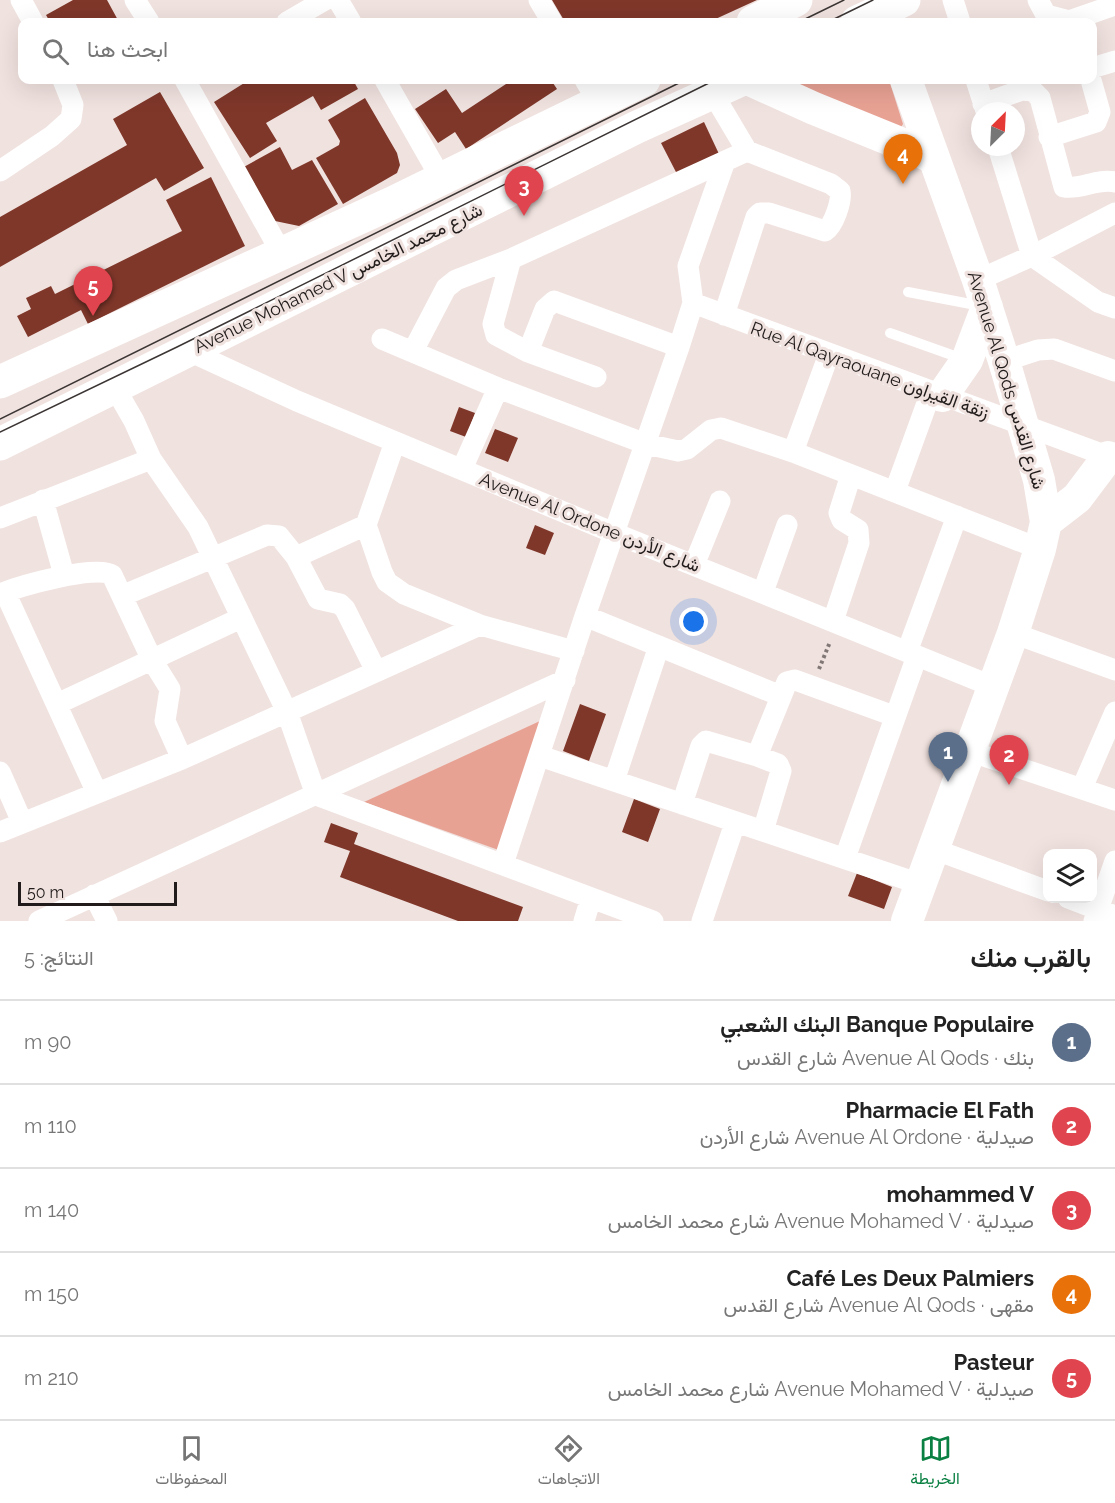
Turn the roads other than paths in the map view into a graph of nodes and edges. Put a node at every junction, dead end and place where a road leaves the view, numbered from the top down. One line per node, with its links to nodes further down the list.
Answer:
1 (21, 0): 10 (street)
2 (135, 0): 11 (street)
3 (325, 0): 12 (street)
4 (338, 0): 13 (street)
5 (539, 0): 14 (street)
6 (796, 0): 15 (main road)
7 (953, 0): 16 (street)
8 (1038, 0): 17 (street)
9 (1115, 5): 18 (street)
10 (31, 18)
11 (146, 18)
12 (294, 18)
13 (349, 18)
14 (550, 18)
15 (761, 18)
16 (959, 18)
17 (1054, 18)
18 (1080, 18)
19 (1115, 61): 20 (street)
20 (1097, 66)
21 (65, 84): 38 (street)
22 (189, 84): 42 (street)
23 (387, 84): 39 (street)
24 (625, 84): 30 (main road)
25 (760, 84): 35 (main road)
26 (907, 84): 35 (street, Avenue Al Qods شارع القدس)
27 (977, 84): 31 (street)
28 (1092, 84): 33 (street)
29 (726, 86): 34 (street); 53 (main road, Avenue Mohamed V شارع محمد الخامس)
30 (592, 91): 39 (main road)
31 (983, 102)
32 (996, 102): 33 (street)
33 (1049, 137): 40 (street)
34 (747, 151): 37 (street); 49 (street)
35 (931, 156): 46 (street, Avenue Al Qods شارع القدس)
36 (1001, 156): 43 (street)
37 (725, 161): 44 (street); 47 (street)
38 (0, 171)
39 (441, 180): 42 (main road)
40 (1115, 183)
41 (1115, 213): 43 (street)
42 (282, 254): 61 (main road)
43 (1032, 256): 46 (street); 48 (street)
44 (511, 259): 54 (street); 55 (street)
45 (908, 292): 46 (lane)
46 (983, 294): 57 (street); 58 (street, Avenue Al Qods شارع القدس)
47 (693, 303): 49 (street, Rue Al Qayraouane زنقة القيراون); 52 (street)
48 (1115, 308)
49 (724, 315): 56 (street, Rue Al Qayraouane زنقة القيراون)
50 (890, 333): 57 (lane)
51 (382, 339): 54 (street)
52 (679, 347): 55 (street); 68 (street)
53 (189, 351): 62 (main road, Avenue Mohamed V شارع محمد الخامس); 66 (street, Avenue Al Ordone شارع الأردن)
54 (413, 351): 63 (street)
55 (528, 352): 60 (street)
56 (829, 354): 64 (street, Rue Al Qayraouane زنقة القيراون); 69 (street)
57 (967, 360): 64 (street)
58 (1005, 361): 59 (street); 65 (street, Avenue Al Qods شارع القدس)
59 (1115, 371)
60 (596, 377)
61 (0, 382)
62 (115, 388): 67 (main road, Avenue Mohamed V شارع محمد الخامس); 71 (street)
63 (498, 388): 68 (street); 72 (street)
64 (937, 394): 65 (street, Rue Al Qayraouane زنقة القيراون); 74 (street)
65 (1022, 427): 70 (street, Rue Al Qayraouane زنقة القيراون); 82 (street, Avenue Al Qods شارع القدس)
66 (395, 442): 72 (street, Avenue Al Ordone شارع الأردن); 79 (street)
67 (0, 444)
68 (646, 444): 69 (street); 81 (street)
69 (793, 452): 73 (street)
70 (1111, 458): 82 (street)
71 (151, 459): 75 (street); 84 (street)
72 (462, 469): 81 (street, Avenue Al Ordone شارع الأردن)
73 (851, 475): 74 (street); 92 (street)
74 (895, 491): 77 (street)
75 (43, 500): 78 (street); 86 (street)
76 (720, 501): 85 (street)
77 (957, 516): 82 (street); 97 (street)
78 (0, 518)
79 (366, 525): 83 (street); 93 (street)
80 (787, 525): 87 (street)
81 (614, 533): 85 (street, Avenue Al Ordone شارع الأردن); 90 (street)
82 (1043, 535): 94 (street, Avenue Al Qods شارع القدس)
83 (296, 557): 84 (street); 99 (street)
84 (214, 559): 89 (street); 91 (street)
85 (694, 565): 87 (street, Avenue Al Ordone شارع الأردن)
86 (64, 575): 88 (street); 89 (street)
87 (763, 592): 92 (street, Avenue Al Ordone شارع الأردن)
88 (3, 593): 104 (street)
89 (124, 595): 98 (street)
90 (585, 616): 95 (street); 96 (street)
91 (241, 618): 98 (street); 105 (street)
92 (835, 622): 97 (street, Avenue Al Ordone شارع الأردن)
93 (480, 625): 96 (street); 99 (street)
94 (1013, 633): 100 (street); 102 (street, Avenue Al Qods شارع القدس)
95 (658, 646): 103 (street); 113 (street)
96 (574, 651): 101 (street)
97 (912, 654): 102 (street, Avenue Al Ordone شارع الأردن); 107 (street)
98 (152, 660): 104 (street); 111 (street)
99 (376, 670): 105 (street)
100 (1115, 670)
101 (565, 680): 109 (street); 116 (street)
102 (994, 687): 108 (street, Avenue Al Qods شارع القدس)
103 (781, 696): 107 (street); 110 (street)
104 (57, 704): 115 (street)
105 (287, 712): 111 (street); 116 (street)
106 (1115, 712): 114 (street)
107 (894, 716): 124 (street)
108 (969, 751): 114 (street); 123 (street, Avenue Al Qods شارع القدس)
109 (540, 756): 113 (street); 126 (street)
110 (757, 756): 118 (street); 121 (street)
111 (182, 759): 115 (street)
112 (0, 772): 119 (street)
113 (614, 781): 118 (street)
114 (1082, 788): 117 (street)
115 (97, 793): 119 (street)
116 (316, 795): 126 (street); 129 (street)
117 (1115, 800)
118 (682, 804): 120 (street)
119 (22, 822): 122 (street)
120 (735, 822): 121 (street); 137 (street)
121 (763, 831): 124 (street)
122 (0, 832)
123 (933, 849): 127 (street, Avenue Al Qods شارع القدس); 128 (street)
124 (845, 858): 127 (street)
125 (1115, 861): 132 (street)
126 (503, 864): 130 (street)
127 (920, 884): 138 (street, Avenue Al Qods شارع القدس)
128 (1043, 890)
129 (94, 895): 133 (street); 134 (street)
130 (591, 898): 135 (street); 136 (street)
131 (1078, 903): 132 (street)
132 (1102, 915)
133 (39, 921)
134 (106, 921)
135 (584, 921)
136 (653, 921)
137 (702, 921)
138 (907, 921)

